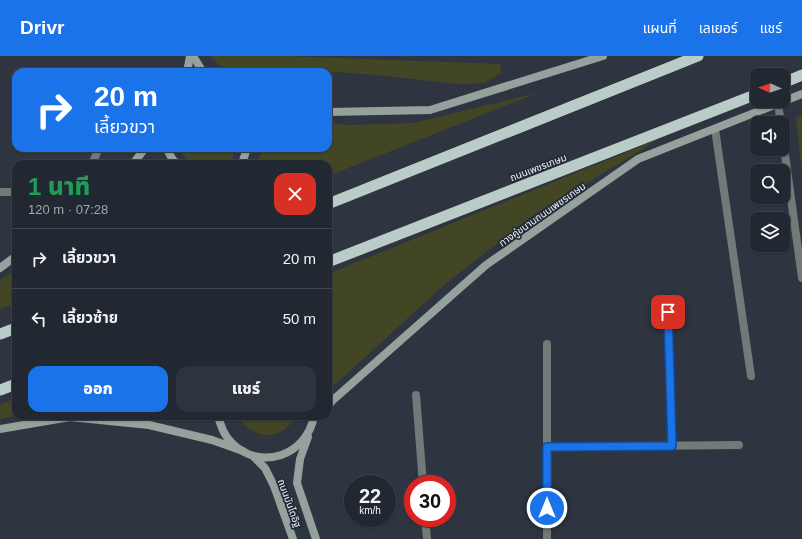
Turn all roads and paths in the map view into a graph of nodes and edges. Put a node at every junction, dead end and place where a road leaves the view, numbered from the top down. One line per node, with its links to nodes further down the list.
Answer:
1 (190, 56): 5 (main road)
2 (193, 56): 6 (main road)
3 (603, 56): 13 (main road)
4 (698, 56): 18 (highway)
5 (188, 68)
6 (200, 68)
7 (802, 75): 8 (highway)
8 (790, 81)
9 (802, 94): 11 (main road, ทางคู่ขนานถนนเพชรเกษม)
10 (750, 97): 20 (highway, ถนนเพชรเกษม)
11 (790, 99)
12 (768, 108): 14 (main road, ทางคู่ขนานถนนเพชรเกษม)
13 (332, 112)
14 (715, 129): 27 (street); 31 (main road, ทางคู่ขนานถนนเพชรเกษม)
15 (785, 156): 22 (street)
16 (0, 192): 17 (street)
17 (12, 192)
18 (332, 202)
19 (12, 259): 21 (main road)
20 (332, 260)
21 (0, 268)
22 (802, 278)
23 (668, 312): 40 (street)
24 (12, 330): 25 (highway)
25 (0, 334)
26 (547, 344): 41 (street)
27 (751, 376)
28 (12, 386): 29 (highway)
29 (0, 390)
30 (416, 395): 44 (street)
31 (332, 401)
32 (52, 420): 37 (main road)
33 (103, 420): 42 (main road)
34 (219, 420): 42 (main road)
35 (313, 420): 38 (main road)
36 (317, 420): 38 (main road)
37 (0, 429)
38 (311, 429): 43 (main road); 47 (main road, ถนนบันไดอิฐ)
39 (739, 445): 40 (street)
40 (672, 446): 41 (street)
41 (547, 447): 49 (street)
42 (242, 451): 43 (main road)
43 (253, 456): 46 (main road, ถนนบันไดอิฐ)
44 (422, 475)
45 (426, 527): 48 (street)
46 (293, 539)
47 (316, 539)
48 (427, 539)
49 (547, 539)

